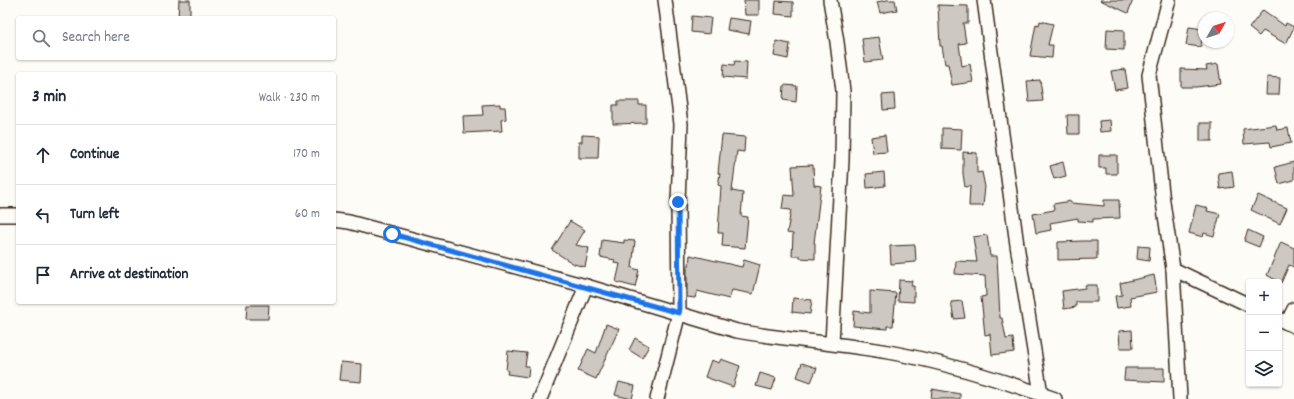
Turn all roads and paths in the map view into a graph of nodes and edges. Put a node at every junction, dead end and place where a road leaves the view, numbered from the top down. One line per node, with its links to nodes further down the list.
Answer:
1 (665, 0): 12 (street)
2 (830, 0): 14 (street)
3 (984, 0): 15 (street)
4 (1169, 0): 8 (street)
5 (0, 215): 6 (street)
6 (16, 215)
7 (336, 220): 9 (street)
8 (1173, 269): 10 (street); 19 (street)
9 (586, 286): 12 (street); 16 (street)
10 (1246, 304)
11 (1294, 309): 13 (street)
12 (679, 313): 14 (street); 17 (street)
13 (1287, 323)
14 (832, 343): 15 (street)
15 (1041, 394): 18 (street)
16 (540, 399)
17 (657, 399)
18 (1055, 399)
19 (1180, 399)

